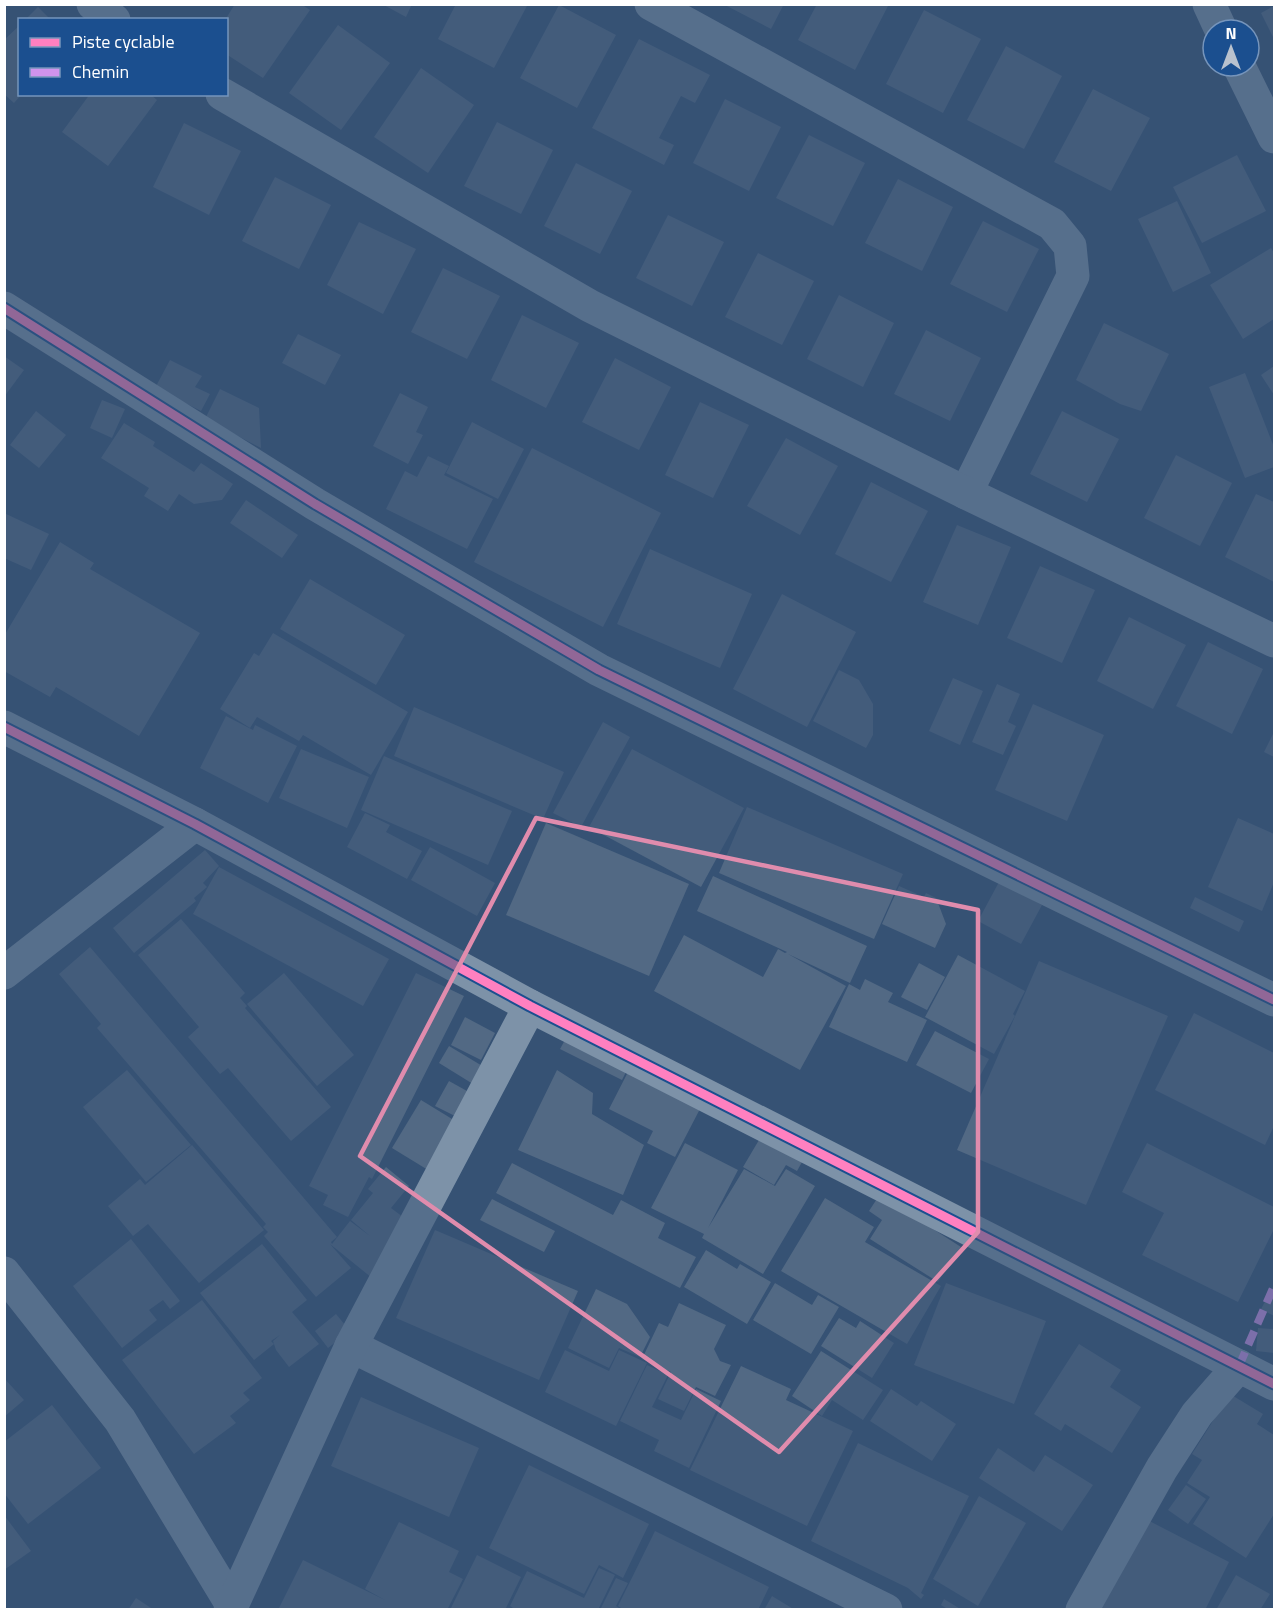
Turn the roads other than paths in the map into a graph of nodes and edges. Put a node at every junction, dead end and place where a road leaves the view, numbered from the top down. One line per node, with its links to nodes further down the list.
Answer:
1 (93, 4): 4 (street)
2 (651, 4): 10 (street)
3 (1209, 4): 5 (street)
4 (111, 18)
5 (1215, 18)
6 (1245, 78): 8 (street)
7 (225, 96): 10 (street)
8 (1275, 137)
9 (4, 308): 15 (street)
10 (966, 493): 11 (street)
11 (1275, 640)
12 (4, 727): 13 (street)
13 (195, 824): 14 (street); 16 (street)
14 (4, 973)
15 (1275, 1000)
16 (530, 1006): 18 (street); 19 (street)
17 (4, 1273): 21 (street)
18 (351, 1346): 21 (street); 22 (street)
19 (1239, 1366): 20 (street); 23 (street)
20 (1275, 1384)
21 (231, 1607)
22 (886, 1610)
23 (1082, 1610)

